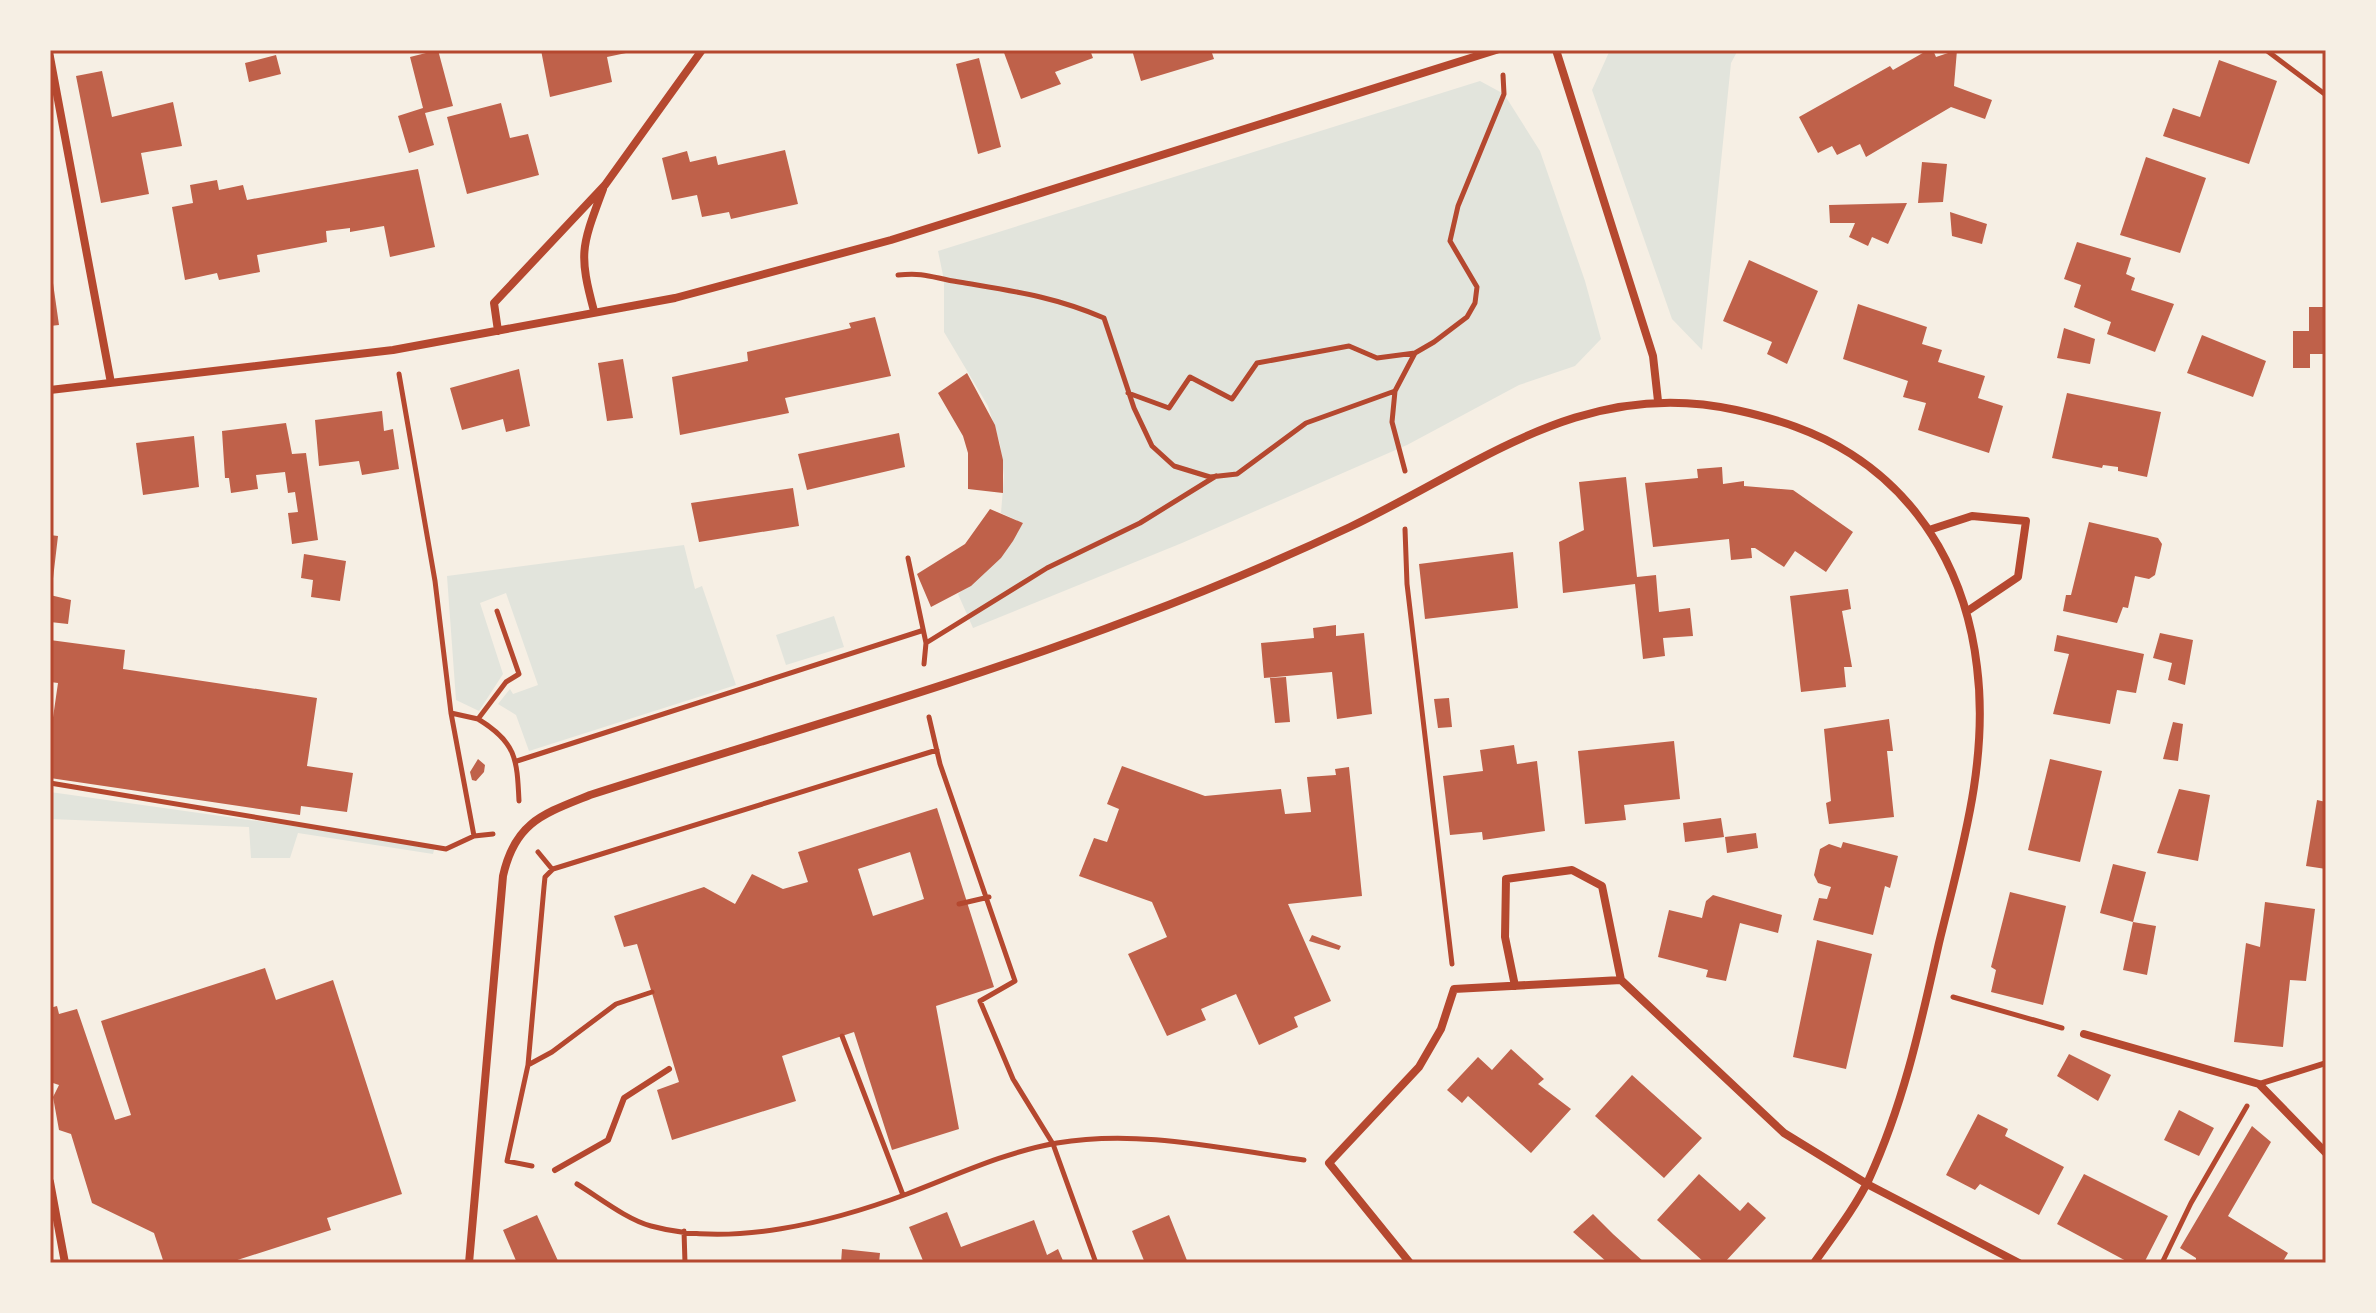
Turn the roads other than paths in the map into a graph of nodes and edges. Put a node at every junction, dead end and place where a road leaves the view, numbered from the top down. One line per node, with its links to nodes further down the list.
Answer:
1 (702, 50): 5 (street)
2 (1496, 50): 6 (street)
3 (1556, 50): 10 (street)
4 (50, 57): 8 (street)
5 (605, 185): 6 (street); 7 (street)
6 (594, 311): 7 (street)
7 (498, 331): 8 (street)
8 (111, 383): 9 (street)
9 (50, 390)
10 (1658, 401): 11 (street); 24 (street)
11 (1929, 530): 12 (street); 12 (street)
12 (1969, 610): 22 (street)
13 (1621, 980): 14 (street); 14 (street); 22 (street)
14 (1515, 986): 25 (street)
15 (2084, 1034): 18 (street)
16 (2326, 1063): 18 (lane)
17 (669, 1069): 20 (lane)
18 (2259, 1084): 19 (street)
19 (2326, 1153)
20 (555, 1170)
21 (50, 1182): 23 (street)
22 (1867, 1184): 26 (street); 27 (street)
23 (65, 1263)
24 (469, 1263)
25 (1410, 1263)
26 (1814, 1263)
27 (2019, 1263)

